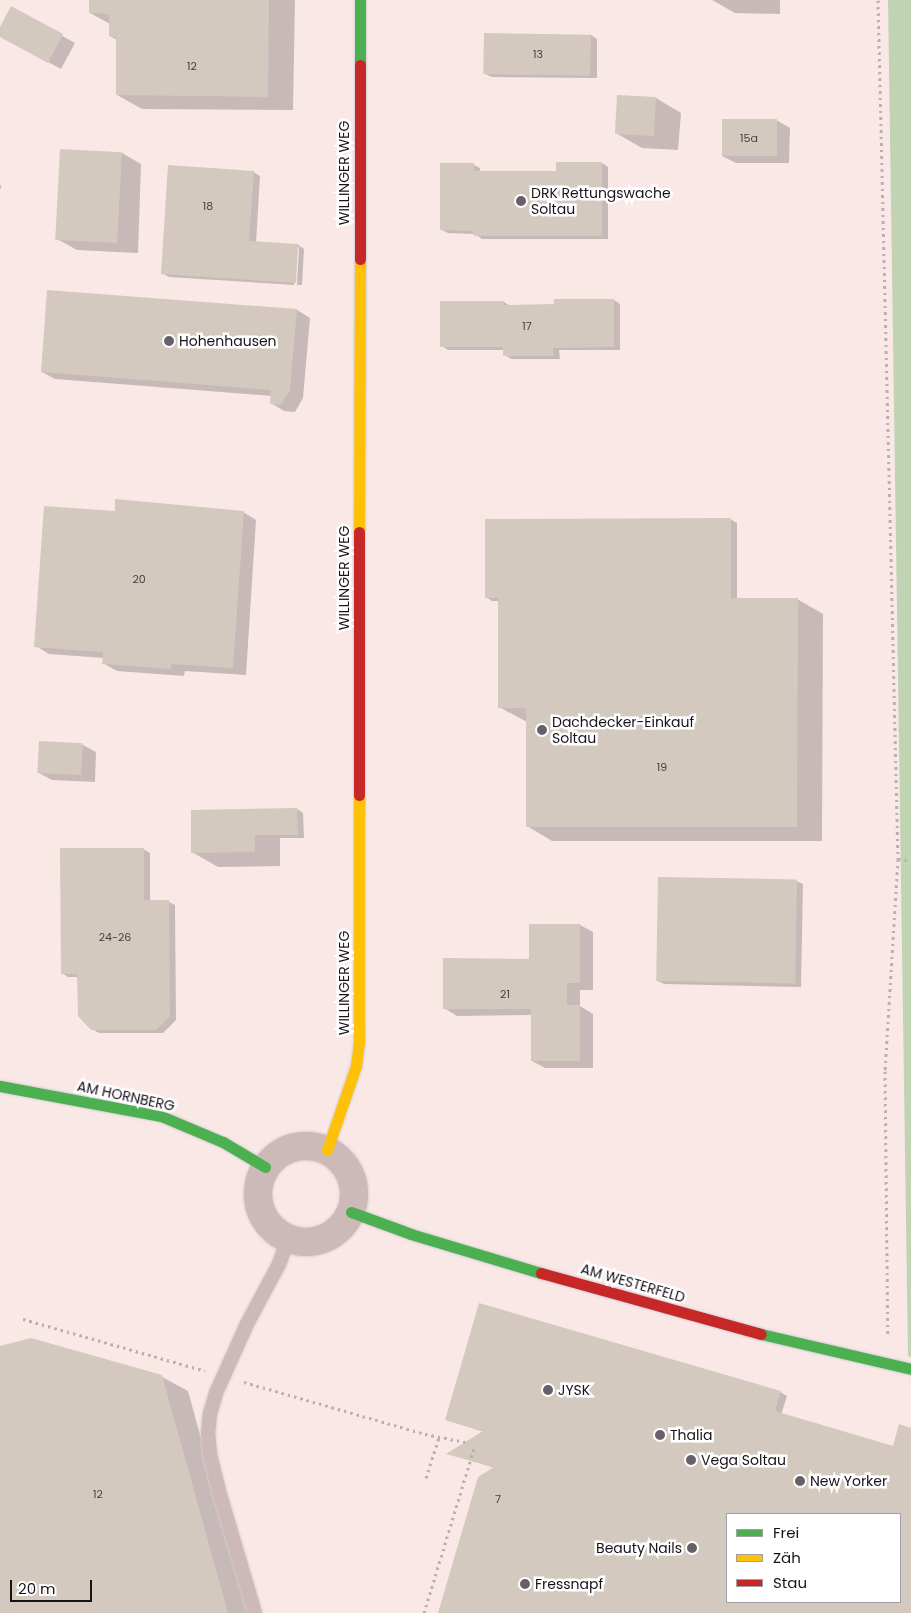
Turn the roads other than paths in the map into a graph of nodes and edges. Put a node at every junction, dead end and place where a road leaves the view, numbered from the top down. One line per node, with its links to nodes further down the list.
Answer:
1 (360, 0): 3 (street, WILLINGER WEG)
2 (0, 1086): 4 (street, AM HORNBERG)
3 (327, 1150): 4 (street); 5 (street)
4 (265, 1167): 6 (street)
5 (351, 1212): 6 (street); 7 (street, AM WESTERFELD)
6 (288, 1239): 8 (lane)
7 (911, 1369)
8 (255, 1613)

